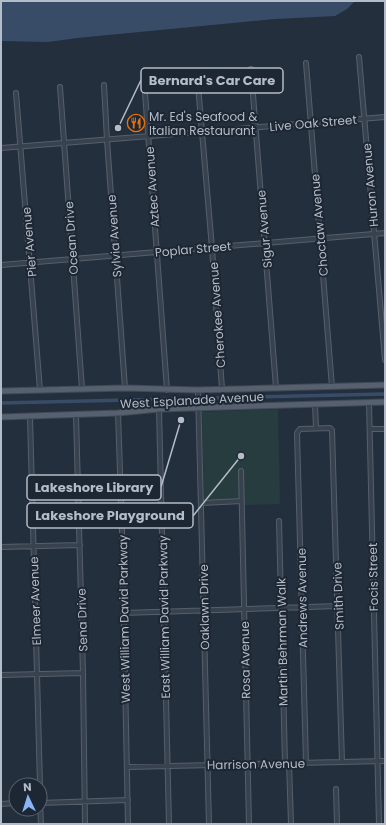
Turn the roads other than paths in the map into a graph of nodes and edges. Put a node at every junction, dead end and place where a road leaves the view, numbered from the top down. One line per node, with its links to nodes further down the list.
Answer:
1 (359, 57): 10 (street, Huron Avenue)
2 (306, 63): 11 (street, Choctaw Avenue)
3 (251, 69): 12 (street, Sigur Avenue)
4 (197, 74): 13 (street, Cherokee Avenue)
5 (144, 79): 14 (street, Aztec Avenue)
6 (104, 84): 15 (street, Sylvia Avenue)
7 (60, 87): 16 (street, Ocean Drive)
8 (16, 93): 17 (street, Pier Avenue)
9 (385, 117): 10 (street, Live Oak Street)
10 (364, 119): 11 (street, Live Oak Street); 20 (street, Huron Avenue)
11 (311, 123): 12 (street, Live Oak Street); 21 (street, Choctaw Avenue)
12 (256, 127): 13 (street, Live Oak Street); 22 (street, Sigur Avenue)
13 (202, 132): 14 (street, Live Oak Street); 23 (street, Cherokee Avenue)
14 (149, 136): 15 (street, Live Oak Street); 24 (street, Aztec Avenue)
15 (107, 140): 16 (street, Live Oak Street); 25 (street, Sylvia Avenue)
16 (65, 143): 17 (street, Live Oak Street); 26 (street, Ocean Drive)
17 (21, 146): 18 (street, Live Oak Street); 27 (street, Pier Avenue)
18 (1, 148)
19 (385, 233): 20 (street, Poplar Street)
20 (374, 234): 21 (street, Poplar Street); 29 (street, Huron Avenue)
21 (320, 239): 22 (street, Poplar Street); 31 (street, Choctaw Avenue)
22 (266, 243): 23 (street, Poplar Street); 33 (street, Sigur Avenue)
23 (212, 248): 24 (street, Poplar Street); 37 (street, Cherokee Avenue)
24 (157, 252): 25 (street, Poplar Street); 36 (street, Aztec Avenue)
25 (116, 256): 26 (street, Poplar Street); 32 (street, Sylvia Avenue)
26 (73, 259): 27 (street, Poplar Street); 34 (street, Ocean Drive)
27 (31, 262): 28 (street, Poplar Street); 35 (street, Pier Avenue)
28 (1, 264)
29 (385, 360)
30 (385, 385): 31 (main road, West Esplanade Avenue)
31 (332, 387): 33 (main road, West Esplanade Avenue)
32 (125, 388): 34 (main road, West Esplanade Avenue); 36 (main road, West Esplanade Avenue)
33 (276, 388): 37 (main road, West Esplanade Avenue)
34 (82, 389): 35 (main road, West Esplanade Avenue)
35 (40, 390): 38 (main road, West Esplanade Avenue)
36 (167, 390): 39 (main road, West Esplanade Avenue)
37 (222, 390): 39 (main road, West Esplanade Avenue)
38 (1, 391)
39 (198, 392): 43 (street, Oaklawn Drive)
40 (385, 402): 41 (main road, West Esplanade Avenue)
41 (369, 403): 42 (main road, West Esplanade Avenue); 51 (street, Focis Street)
42 (315, 404): 43 (main road, West Esplanade Avenue); 49 (street)
43 (199, 406): 44 (main road, West Esplanade Avenue); 54 (street, Oaklawn Drive)
44 (159, 409): 45 (main road, West Esplanade Avenue); 64 (street, East William David Parkway)
45 (118, 413): 46 (main road, West Esplanade Avenue); 65 (street, West William David Parkway)
46 (76, 415): 47 (main road, West Esplanade Avenue); 56 (street, Sena Drive)
47 (30, 417): 48 (main road, West Esplanade Avenue); 57 (street, Elmeer Avenue)
48 (1, 418)
49 (316, 428): 59 (street, Smith Drive); 60 (street, Andrews Avenue)
50 (385, 428): 51 (street)
51 (370, 429): 69 (street, Focis Street)
52 (241, 471): 53 (street, Rosa Avenue)
53 (242, 499): 54 (street); 61 (street, Rosa Avenue)
54 (201, 503): 63 (street, Oaklawn Drive)
55 (279, 521): 62 (street, Martin Behrman Walk)
56 (80, 545): 57 (street); 66 (street, Sena Drive)
57 (33, 546): 58 (street); 67 (street, Elmeer Avenue)
58 (1, 547)
59 (338, 606): 60 (street); 71 (street, Smith Drive)
60 (302, 607): 62 (street); 73 (street, Andrews Avenue)
61 (244, 608): 62 (street); 63 (street); 74 (street, Rosa Avenue)
62 (280, 608): 72 (street, Martin Behrman Walk)
63 (204, 610): 64 (street); 75 (street, Oaklawn Drive)
64 (164, 611): 65 (street); 76 (street, East William David Parkway)
65 (123, 613): 77 (street, West William David Parkway)
66 (83, 673): 67 (street); 81 (street, Sena Drive)
67 (37, 674): 68 (street); 78 (street, Elmeer Avenue)
68 (1, 675)
69 (378, 761): 70 (street, Harrison Avenue); 71 (street, Harrison Avenue); 90 (street, Focis Street)
70 (385, 761)
71 (342, 762): 73 (street, Harrison Avenue)
72 (287, 763): 73 (street, Harrison Avenue); 74 (street, Harrison Avenue); 88 (street, Martin Behrman Walk)
73 (306, 763)
74 (248, 764): 75 (street, Harrison Avenue); 87 (street, Rosa Avenue)
75 (208, 765): 76 (street, Harrison Avenue); 86 (street, Oaklawn Drive)
76 (168, 766): 77 (street, Harrison Avenue); 85 (street, East William David Parkway)
77 (127, 767): 80 (street, West William David Parkway)
78 (40, 777)
79 (336, 789): 89 (street)
80 (128, 800): 81 (street); 84 (street, West William David Parkway)
81 (84, 802): 82 (street); 83 (street, Sena Drive)
82 (48, 803)
83 (85, 824)
84 (128, 824)
85 (169, 824)
86 (209, 824)
87 (249, 824)
88 (291, 824)
89 (337, 824)
90 (379, 824)

